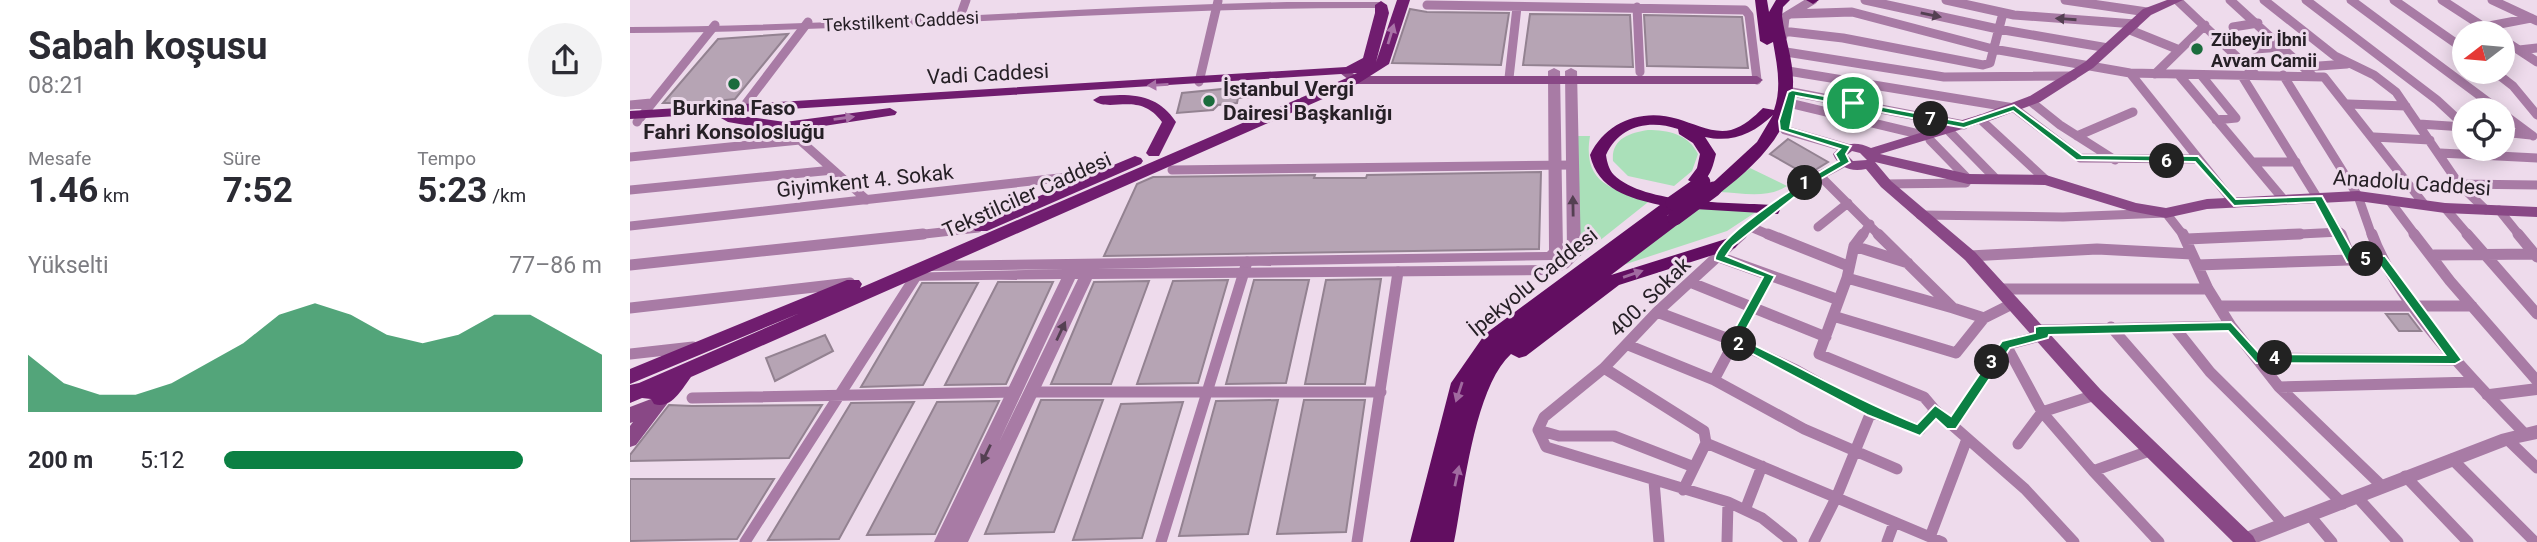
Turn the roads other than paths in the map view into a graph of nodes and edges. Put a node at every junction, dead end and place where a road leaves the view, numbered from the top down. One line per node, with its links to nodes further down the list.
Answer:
1 (966, 0): 25 (street)
2 (1358, 0): 16 (street, Tekstilkent Caddesi)
3 (1813, 0): 22 (street)
4 (1865, 0): 36 (street, one-way to 36)
5 (1946, 0): 24 (street)
6 (2065, 0): 23 (street)
7 (2177, 0): 23 (main road); 31 (street)
8 (2230, 0): 28 (street)
9 (2264, 0): 49 (street)
10 (2306, 0): 80 (street)
11 (2351, 0): 71 (street)
12 (2394, 0): 38 (street)
13 (2442, 0): 27 (street)
14 (2492, 0): 26 (street)
15 (1406, 1): 17 (main road, Tekstilkent Caddesi); 53 (main road, one-way to 15)
16 (1218, 2): 17 (street, Tekstilkent Caddesi); 25 (street, Tekstilkent Caddesi); 30 (street, Tekstilkent Caddesi); 68 (street)
17 (1377, 3): 53 (main road)
18 (1758, 4): 77 (highway)
19 (1427, 5): 20 (street)
20 (1517, 7): 21 (street); 55 (street)
21 (1637, 7): 64 (street); 67 (street)
22 (1787, 7): 37 (street); 43 (street); 120 (highway)
23 (2147, 12): 32 (main road)
24 (2003, 13): 32 (street, one-way to 24); 36 (street)
25 (961, 14): 30 (street, Tekstilkent Caddesi)
26 (2534, 20): 29 (street)
27 (2475, 21)
28 (2258, 23): 33 (street); 39 (street)
29 (2515, 23)
30 (806, 24): 35 (street, Tekstilkent Caddesi); 79 (street)
31 (2205, 25): 44 (street); 62 (street)
32 (2132, 27): 41 (main road); 44 (street)
33 (2233, 27)
34 (630, 28): 35 (street, Tekstilkent Caddesi)
35 (712, 28): 81 (street)
36 (1998, 29): 41 (street); 43 (street)
37 (1782, 31): 43 (street); 47 (street)
38 (2452, 41)
39 (2282, 47): 45 (street); 51 (street)
40 (2515, 47): 46 (street)
41 (2108, 48): 50 (main road)
42 (2537, 48): 46 (street)
43 (1993, 49): 50 (street)
44 (2177, 49): 56 (street)
45 (2255, 49)
46 (2519, 50): 48 (street)
47 (1786, 52): 52 (street); 59 (street)
48 (2537, 62)
49 (2347, 64): 51 (street); 75 (street)
50 (2089, 65): 54 (street); 59 (main road)
51 (2305, 67): 66 (street)
52 (1788, 71): 70 (street); 76 (street)
53 (1356, 72): 55 (main road); 68 (main road, Vadi Caddesi); 99 (main road, Tekstilciler Caddesi); 112 (main road, Tekstilciler Caddesi)
54 (2130, 73): 56 (street); 105 (street)
55 (1510, 74): 57 (main road)
56 (2155, 74): 60 (street)
57 (1554, 75): 58 (main road); 109 (street)
58 (1571, 75): 64 (main road); 110 (street)
59 (2074, 75): 72 (main road)
60 (2179, 75): 61 (street); 84 (street)
61 (2201, 75): 65 (street); 84 (street)
62 (2256, 75): 63 (street); 65 (street)
63 (2283, 75): 66 (street); 125 (street)
64 (1640, 76): 67 (main road)
65 (2242, 76): 108 (street)
66 (2313, 76): 74 (street)
67 (1757, 77)
68 (1199, 82): 79 (main road, Vadi Caddesi, one-way to 79)
69 (2510, 84): 82 (street)
70 (1791, 97): 87 (street); 95 (street); 101 (street)
71 (2482, 98)
72 (2030, 101): 76 (main road); 92 (street)
73 (630, 104): 81 (street)
74 (2348, 104): 75 (street); 94 (street)
75 (2406, 106): 86 (street)
76 (2014, 108): 83 (main road); 106 (street)
77 (1768, 111): 120 (highway); 133 (highway)
78 (2133, 112): 92 (street)
79 (738, 114): 81 (main road, Vadi Caddesi); 89 (main road, Vadi Caddesi)
80 (2452, 114)
81 (638, 115)
82 (2537, 116)
83 (1980, 119): 87 (main road); 119 (street)
84 (2216, 120): 107 (street)
85 (2515, 122): 93 (street)
86 (2419, 124): 88 (street); 96 (street)
87 (1964, 125): 90 (main road)
88 (2452, 125)
89 (785, 127): 97 (street); 99 (main road, Vadi Caddesi, one-way to 99)
90 (1948, 130): 95 (main road); 117 (street)
91 (2515, 134): 93 (street)
92 (2077, 136): 106 (street)
93 (2535, 136)
94 (2374, 137): 96 (street); 132 (street)
95 (1928, 138): 98 (main road); 116 (street)
96 (2430, 140): 100 (street)
97 (800, 141): 102 (street); 113 (street)
98 (1903, 143): 103 (main road); 111 (main road)
99 (1154, 153): 112 (main road, Tekstilciler Caddesi)
100 (2440, 153): 104 (street); 122 (street)
101 (1846, 155): 103 (main road); 115 (street, 400. Sokak)
102 (630, 157)
103 (1870, 158): 111 (main road, Anadolu Caddesi); 121 (main road)
104 (2537, 158)
105 (2198, 159): 106 (street); 130 (street)
106 (2115, 160)
107 (2252, 162): 108 (street); 128 (street)
108 (2296, 162): 126 (street)
109 (1557, 165): 110 (street); 114 (street); 158 (street)
110 (1573, 165): 162 (street, one-way to 110)
111 (1922, 168): 116 (main road, Anadolu Caddesi)
112 (1129, 169): 118 (main road, Tekstilciler Caddesi)
113 (833, 170): 124 (street); 127 (street)
114 (1172, 170)
115 (1819, 175): 131 (street); 133 (street, 400. Sokak)
116 (1968, 178): 117 (main road, Anadolu Caddesi); 121 (street)
117 (1995, 178): 119 (main road, Anadolu Caddesi)
118 (1097, 180): 127 (street, Giyimkent 4. Sokak); 142 (main road, Tekstilciler Caddesi); 161 (main road, Tekstilciler Caddesi)
119 (2046, 180): 138 (main road, Anadolu Caddesi)
120 (1704, 184): 133 (highway); 136 (highway, bridge)
121 (1886, 184): 139 (main road)
122 (2459, 184): 123 (street); 135 (street)
123 (2537, 185)
124 (630, 190)
125 (2358, 196): 126 (main road, Anadolu Caddesi); 129 (main road, Anadolu Caddesi); 154 (street)
126 (2318, 198): 128 (main road, Anadolu Caddesi); 145 (street)
127 (867, 200): 141 (street, Giyimkent 4. Sokak)
128 (2284, 200): 130 (main road, Anadolu Caddesi)
129 (2389, 201): 132 (main road, Anadolu Caddesi); 149 (street)
130 (2234, 202): 138 (main road, Anadolu Caddesi)
131 (1849, 203): 140 (street); 144 (street)
132 (2424, 204): 134 (main road, Anadolu Caddesi)
133 (1777, 205): 143 (street, 400. Sokak)
134 (2445, 208): 135 (main road, Anadolu Caddesi); 150 (street)
135 (2492, 210): 137 (main road, Anadolu Caddesi); 151 (street)
136 (1674, 211): 209 (highway, İpekyolu Caddesi); 248 (highway, İpekyolu Caddesi, one-way to 248)
137 (2537, 212)
138 (2166, 213): 139 (street); 146 (street)
139 (1920, 215): 152 (main road)
140 (1870, 224): 147 (street); 156 (street)
141 (630, 226)
142 (978, 228): 157 (street); 165 (main road, Tekstilciler Caddesi)
143 (1753, 228): 148 (street, 400. Sokak); 163 (street)
144 (1818, 228)
145 (2340, 232): 146 (street); 153 (street)
146 (2187, 239): 155 (street)
147 (1854, 246): 156 (street); 163 (street)
148 (1724, 251): 164 (street); 166 (street, 400. Sokak); 209 (highway, one-way to 148)
149 (2434, 255): 150 (street); 173 (street)
150 (2486, 255): 151 (street); 178 (street)
151 (2536, 255)
152 (1970, 256): 155 (street); 167 (main road)
153 (2351, 259): 154 (street); 155 (street)
154 (2381, 259): 174 (street)
155 (2195, 260): 168 (street)
156 (1911, 264): 176 (street)
157 (630, 265)
158 (1245, 268): 160 (street); 162 (street); 203 (street)
159 (1072, 269): 160 (street); 161 (street); 201 (street)
160 (1090, 269): 201 (street, one-way to 160)
161 (919, 271): 194 (main road, Tekstilciler Caddesi); 206 (street)
162 (1398, 272): 202 (street)
163 (1847, 272): 169 (street); 176 (street)
164 (1769, 276): 169 (street); 171 (street)
165 (856, 282): 175 (street); 187 (main road, Tekstilciler Caddesi)
166 (1692, 283): 171 (street); 177 (street, 400. Sokak)
167 (2002, 289): 168 (street); 170 (main road)
168 (2208, 289): 172 (street)
169 (1839, 300): 179 (street)
170 (2014, 303): 180 (street); 184 (main road)
171 (1752, 306): 185 (street); 186 (street)
172 (2219, 306): 174 (street); 182 (street)
173 (2472, 306): 174 (street); 196 (street)
174 (2414, 307): 192 (street)
175 (630, 308)
176 (1953, 308): 180 (street)
177 (1657, 312): 186 (street); 188 (street, 400. Sokak)
178 (2537, 313)
179 (1833, 316): 180 (street); 185 (street)
180 (1984, 318)
181 (2111, 327): 183 (street); 184 (street); 240 (street)
182 (2231, 327): 183 (street); 191 (street)
183 (2175, 328): 235 (street)
184 (2041, 333): 189 (street); 204 (main road)
185 (1826, 337): 210 (street)
186 (1734, 341): 195 (street); 211 (street)
187 (708, 345): 190 (street); 199 (main road, Tekstilciler Caddesi)
188 (1628, 345): 193 (street, 400. Sokak); 195 (street)
189 (2006, 345): 212 (street); 214 (street)
190 (630, 354)
191 (2256, 358): 192 (street); 198 (street)
192 (2455, 360): 197 (street)
193 (1604, 368): 215 (street, 400. Sokak); 220 (street)
194 (685, 370): 199 (main road, Tekstilciler Caddesi); 208 (main road)
195 (1714, 380): 223 (street)
196 (2537, 381)
197 (2475, 382): 198 (street); 205 (street)
198 (2279, 387): 232 (street)
199 (633, 388): 208 (main road)
200 (2537, 389): 205 (street)
201 (1024, 392): 203 (street); 206 (street); 244 (street, one-way to 244); 245 (street)
202 (1381, 392): 203 (street); 247 (street)
203 (1205, 394): 246 (street)
204 (2095, 394): 212 (street); 222 (main road)
205 (2489, 395): 216 (street)
206 (837, 397): 207 (street); 243 (street)
207 (692, 398)
208 (657, 405): 213 (main road); 219 (main road)
209 (1471, 410): 249 (highway, İpekyolu Caddesi, one-way to 209)
210 (1935, 410): 211 (street); 214 (street)
211 (1871, 412): 223 (street)
212 (2042, 412): 221 (street); 229 (street)
213 (630, 416)
214 (1952, 425): 217 (street)
215 (1538, 430): 226 (street); 231 (street)
216 (2531, 433): 218 (street)
217 (1967, 439): 241 (street); 255 (street)
218 (2507, 439): 224 (street); 227 (street)
219 (630, 440)
220 (1706, 443): 225 (street); 226 (street)
221 (2018, 444)
222 (2152, 450): 229 (street); 242 (main road)
223 (1855, 452): 228 (street); 234 (street)
224 (2452, 459): 230 (street); 260 (street)
225 (1762, 466): 234 (street); 237 (street)
226 (1694, 467): 233 (street)
227 (2537, 468)
228 (1897, 469)
229 (2093, 471): 256 (street)
230 (2405, 477): 232 (street); 259 (street)
231 (1654, 481): 233 (street); 250 (street)
232 (2383, 487): 235 (street)
233 (1683, 490): 236 (street)
234 (1836, 498): 239 (street); 253 (street)
235 (2350, 501): 238 (street); 258 (street)
236 (1728, 502): 237 (street); 251 (street)
237 (1745, 510): 252 (street)
238 (2311, 517): 240 (street); 257 (street)
239 (1894, 523): 241 (street); 254 (street)
240 (2284, 526): 242 (street)
241 (1936, 539)
242 (2245, 541)
243 (745, 542)
244 (943, 542)
245 (959, 542)
246 (1161, 542)
247 (1357, 542)
248 (1420, 542)
249 (1443, 542)
250 (1659, 542)
251 (1727, 542)
252 (1792, 542)
253 (1814, 542)
254 (1887, 542)
255 (2074, 542)
256 (2159, 542)
257 (2332, 542)
258 (2398, 542)
259 (2468, 542)
260 (2535, 542)

